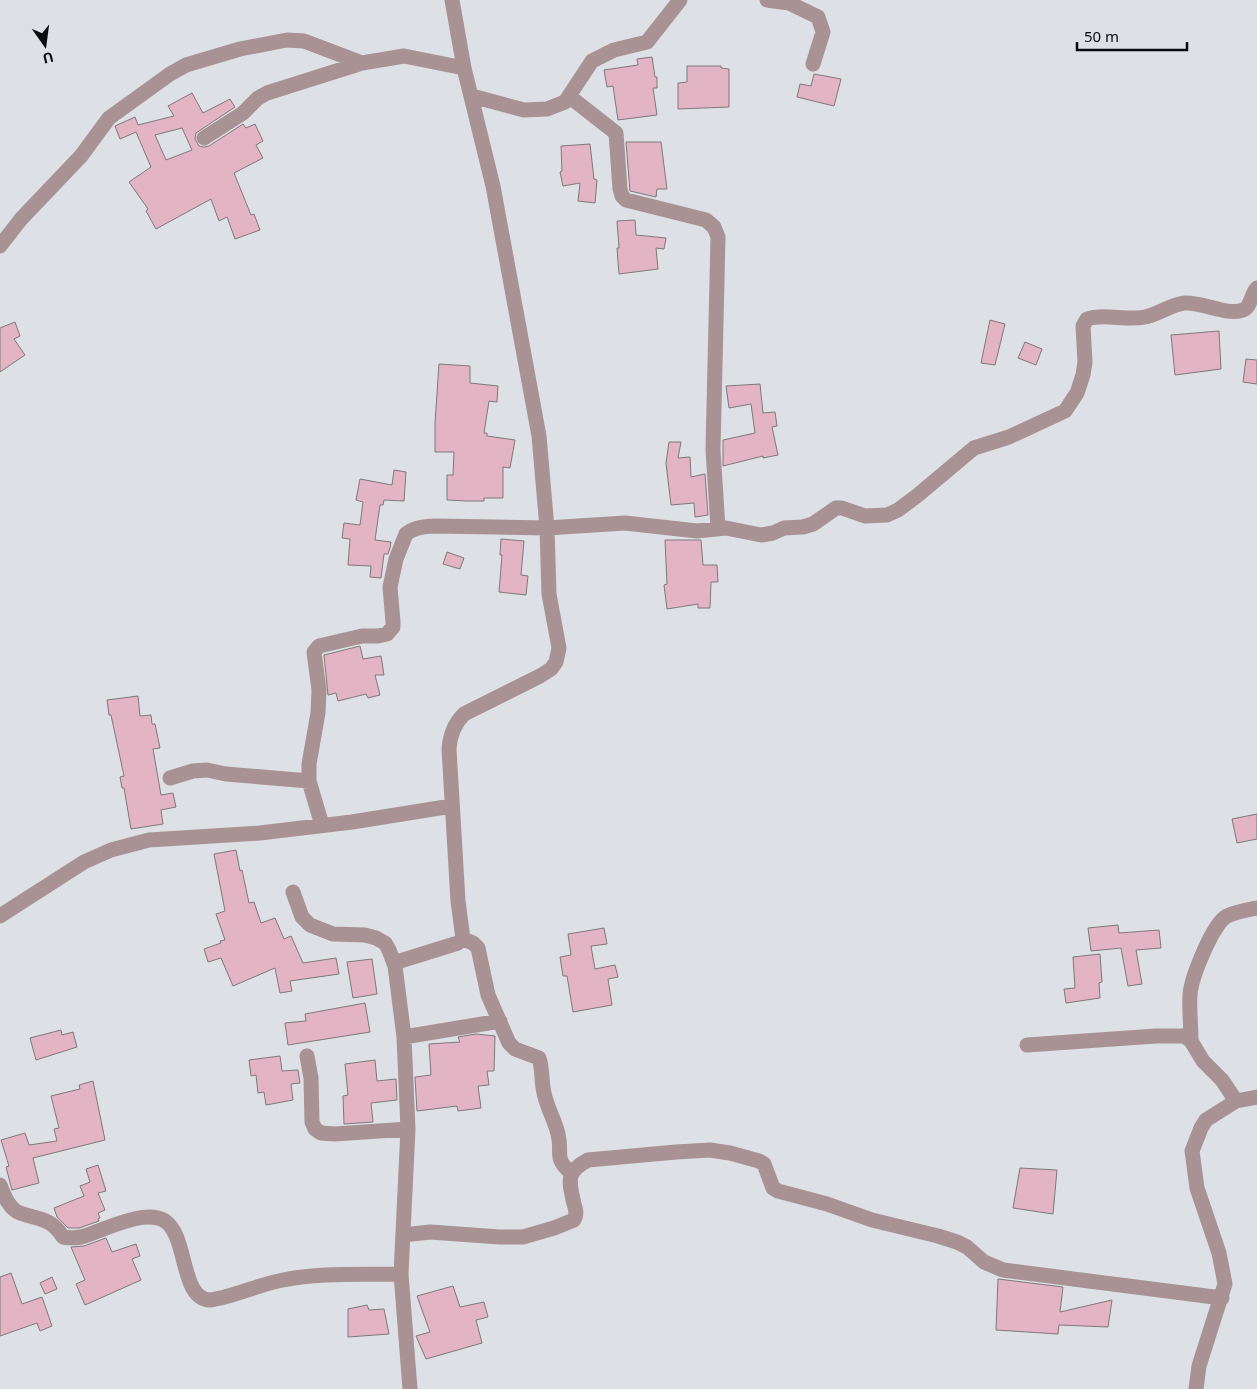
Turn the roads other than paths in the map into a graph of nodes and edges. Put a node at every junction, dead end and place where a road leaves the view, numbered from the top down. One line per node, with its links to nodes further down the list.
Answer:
1 (452, 0): 6 (street)
2 (680, 0): 8 (street)
3 (767, 0): 5 (street)
4 (362, 63): 6 (street); 9 (street); 10 (street)
5 (813, 64)
6 (464, 68): 7 (street)
7 (472, 96): 8 (street); 12 (street)
8 (570, 96): 13 (street)
9 (204, 138)
10 (0, 246)
11 (1257, 288): 13 (street)
12 (547, 528): 13 (street); 15 (street); 16 (street)
13 (718, 528)
14 (170, 778): 15 (street)
15 (309, 781): 17 (street)
16 (452, 806): 17 (street); 21 (street)
17 (322, 825): 20 (street)
18 (293, 892): 22 (street)
19 (1257, 908): 25 (street)
20 (0, 916)
21 (464, 939): 22 (street); 23 (street)
22 (395, 966): 24 (street)
23 (500, 1021): 24 (street); 31 (street)
24 (404, 1037): 30 (street)
25 (1191, 1041): 26 (street); 29 (street)
26 (1027, 1045)
27 (307, 1056): 30 (street)
28 (1257, 1097): 29 (street)
29 (1236, 1101): 35 (street)
30 (408, 1129): 33 (street)
31 (571, 1173): 33 (street); 35 (street)
32 (0, 1185): 34 (street)
33 (403, 1235): 34 (street)
34 (401, 1274): 36 (street)
35 (1222, 1298): 37 (street)
36 (410, 1389)
37 (1196, 1389)

